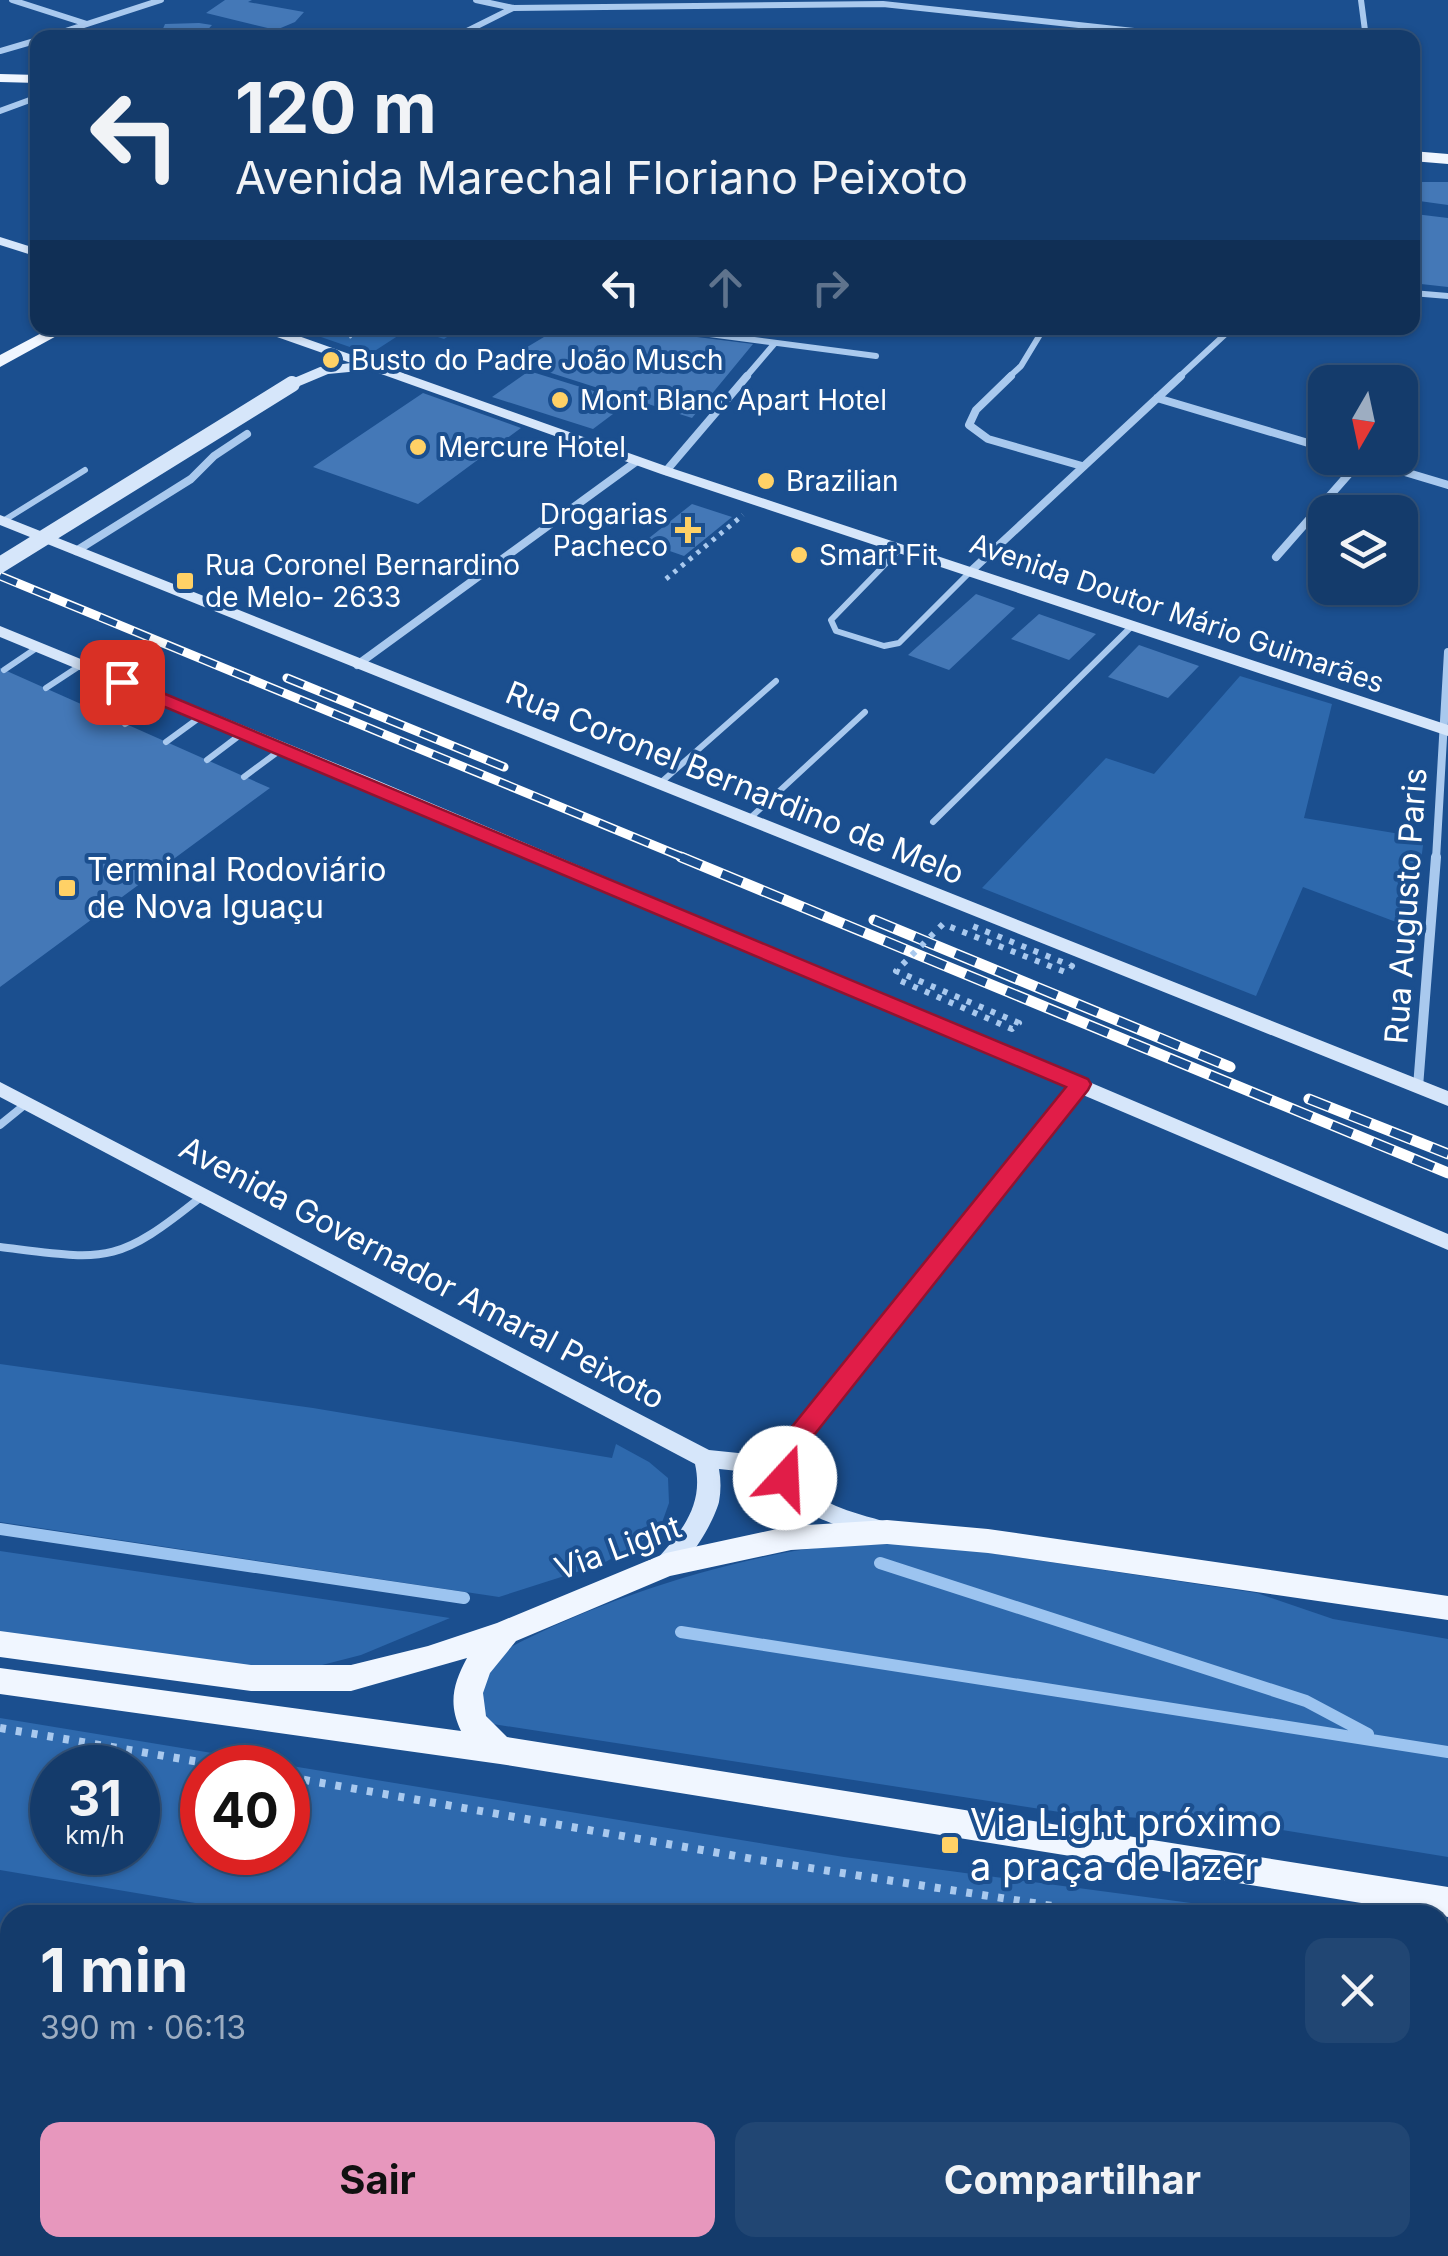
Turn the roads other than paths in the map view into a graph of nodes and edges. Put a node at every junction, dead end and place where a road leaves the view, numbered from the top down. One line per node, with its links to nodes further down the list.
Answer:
1 (12, 0): 6 (street)
2 (160, 0): 6 (street)
3 (476, 0): 5 (street)
4 (1361, 0): 10 (street)
5 (514, 8): 8 (street); 9 (street)
6 (88, 24): 7 (street)
7 (68, 30)
8 (469, 30)
9 (1125, 30)
10 (1365, 30)
11 (30, 41): 12 (street)
12 (0, 51)
13 (0, 78): 14 (main road)
14 (30, 79)
15 (30, 99): 16 (street)
16 (0, 111)
17 (1420, 157): 18 (main road)
18 (1448, 159)
19 (0, 241): 20 (main road)
20 (30, 250)
21 (1420, 294): 22 (street)
22 (1448, 296)
23 (50, 335): 31 (main road)
24 (288, 335): 28 (main road, Avenida Doutor Mário Guimarães)
25 (716, 335): 29 (street)
26 (1040, 335): 38 (street)
27 (1224, 335): 34 (street)
28 (301, 339): 32 (main road, Avenida Doutor Mário Guimarães); 33 (main road)
29 (775, 343): 30 (street); 40 (street)
30 (876, 356)
31 (0, 362)
32 (381, 366): 33 (main road); 37 (main road, Avenida Doutor Mário Guimarães)
33 (294, 382): 48 (main road, bridge)
34 (1157, 398): 36 (street); 38 (street)
35 (246, 434): 46 (street)
36 (1308, 443)
37 (638, 461): 40 (main road, Avenida Doutor Mário Guimarães); 55 (street)
38 (1082, 466): 49 (street)
39 (85, 470): 44 (lane)
40 (666, 471): 45 (main road, Avenida Doutor Mário Guimarães)
41 (1345, 475): 47 (street)
42 (1418, 475): 43 (street)
43 (1448, 484)
44 (2, 520): 46 (main road, Rua Coronel Bernardino de Melo)
45 (900, 549): 49 (main road, Avenida Doutor Mário Guimarães); 49 (lane)
46 (76, 551): 55 (main road, Rua Coronel Bernardino de Melo)
47 (1276, 556)
48 (0, 565)
49 (970, 572): 50 (main road, Avenida Doutor Mário Guimarães)
50 (1132, 626): 65 (main road, Avenida Doutor Mário Guimarães); 73 (lane)
51 (0, 632): 52 (main road)
52 (38, 647): 54 (main road); 56 (lane)
53 (1448, 652): 65 (street, Rua Augusto Paris)
54 (81, 665): 58 (main road); 59 (lane)
55 (358, 665): 71 (main road, Rua Coronel Bernardino de Melo)
56 (4, 670)
57 (776, 681): 71 (lane)
58 (122, 682): 60 (main road); 61 (lane)
59 (46, 688)
60 (162, 698): 63 (main road); 64 (lane)
61 (86, 706)
62 (865, 712): 72 (lane)
63 (203, 715): 66 (main road); 67 (lane)
64 (126, 724)
65 (1445, 730): 75 (street, Rua Augusto Paris)
66 (244, 732): 68 (main road); 69 (lane)
67 (166, 742)
68 (283, 748): 70 (lane); 74 (main road)
69 (207, 760)
70 (244, 777)
71 (658, 784): 72 (main road, Rua Coronel Bernardino de Melo)
72 (748, 820): 75 (main road, Rua Coronel Bernardino de Melo)
73 (933, 822)
74 (1080, 1084): 81 (main road); 83 (main road)
75 (1418, 1087): 77 (main road, Rua Coronel Bernardino de Melo)
76 (0, 1089): 78 (main road, Avenida Governador Amaral Peixoto)
77 (1448, 1099)
78 (27, 1103): 79 (lane); 80 (main road, Avenida Governador Amaral Peixoto)
79 (0, 1125)
80 (205, 1194): 82 (lane); 84 (main road, Avenida Governador Amaral Peixoto)
81 (1448, 1242)
82 (0, 1246)
83 (787, 1452): 84 (main road); 85 (main road)
84 (705, 1459): 86 (main road)
85 (887, 1532): 86 (main road, Via Light); 87 (main road, Via Light)
86 (666, 1565): 90 (main road, Via Light)
87 (1417, 1604): 88 (main road, Via Light); 89 (main road)
88 (1448, 1608)
89 (1448, 1618)
90 (508, 1632): 91 (main road, Via Light); 93 (main road)
91 (0, 1644)
92 (0, 1681): 93 (main road)
93 (500, 1750): 94 (main road)
94 (1448, 1902)

